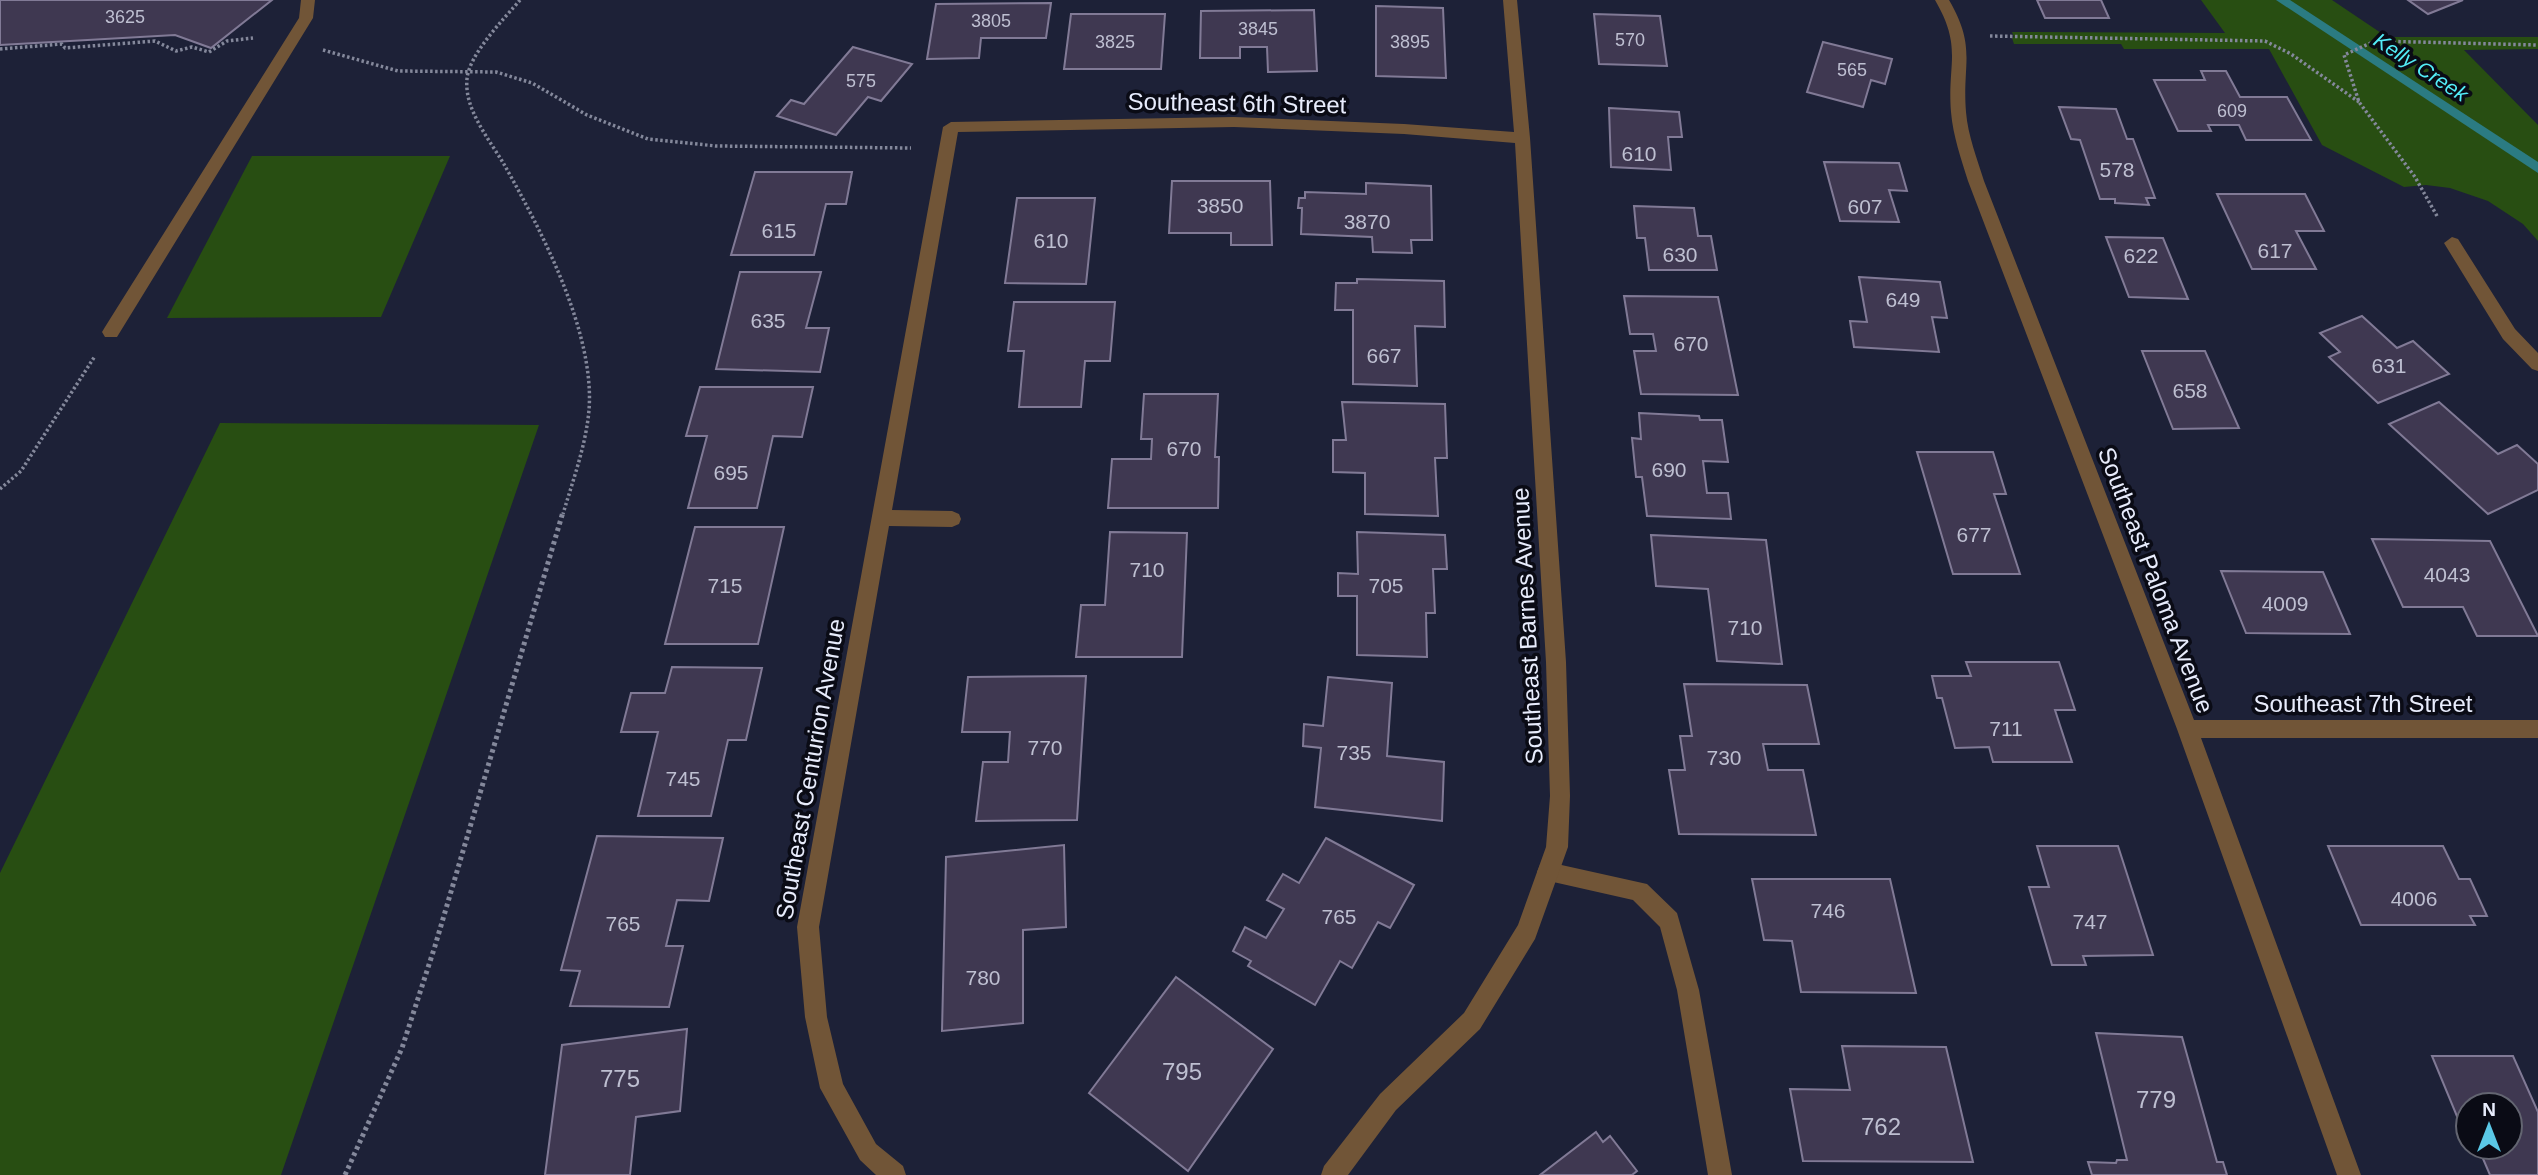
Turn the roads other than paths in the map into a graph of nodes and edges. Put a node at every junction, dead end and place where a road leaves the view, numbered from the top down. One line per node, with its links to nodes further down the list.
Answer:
1 (1510, 0): 5 (street, Southeast Barnes Avenue)
2 (1942, 0): 11 (street, Southeast Paloma Avenue)
3 (307, 7): 7 (street)
4 (951, 127): 5 (street, Southeast 6th Street); 9 (street, Southeast Centurion Avenue)
5 (1521, 138): 13 (street, Southeast Barnes Avenue)
6 (2452, 243): 8 (street)
7 (111, 332)
8 (2538, 364)
9 (880, 518): 10 (street); 14 (street, Southeast Centurion Avenue)
10 (952, 519)
11 (2187, 729): 12 (street, Southeast 7th Street); 17 (street, Southeast Paloma Avenue)
12 (2538, 729)
13 (1548, 872): 15 (street, Southeast Barnes Avenue); 16 (street)
14 (894, 1175)
15 (1333, 1175)
16 (1720, 1175)
17 (2348, 1175)

